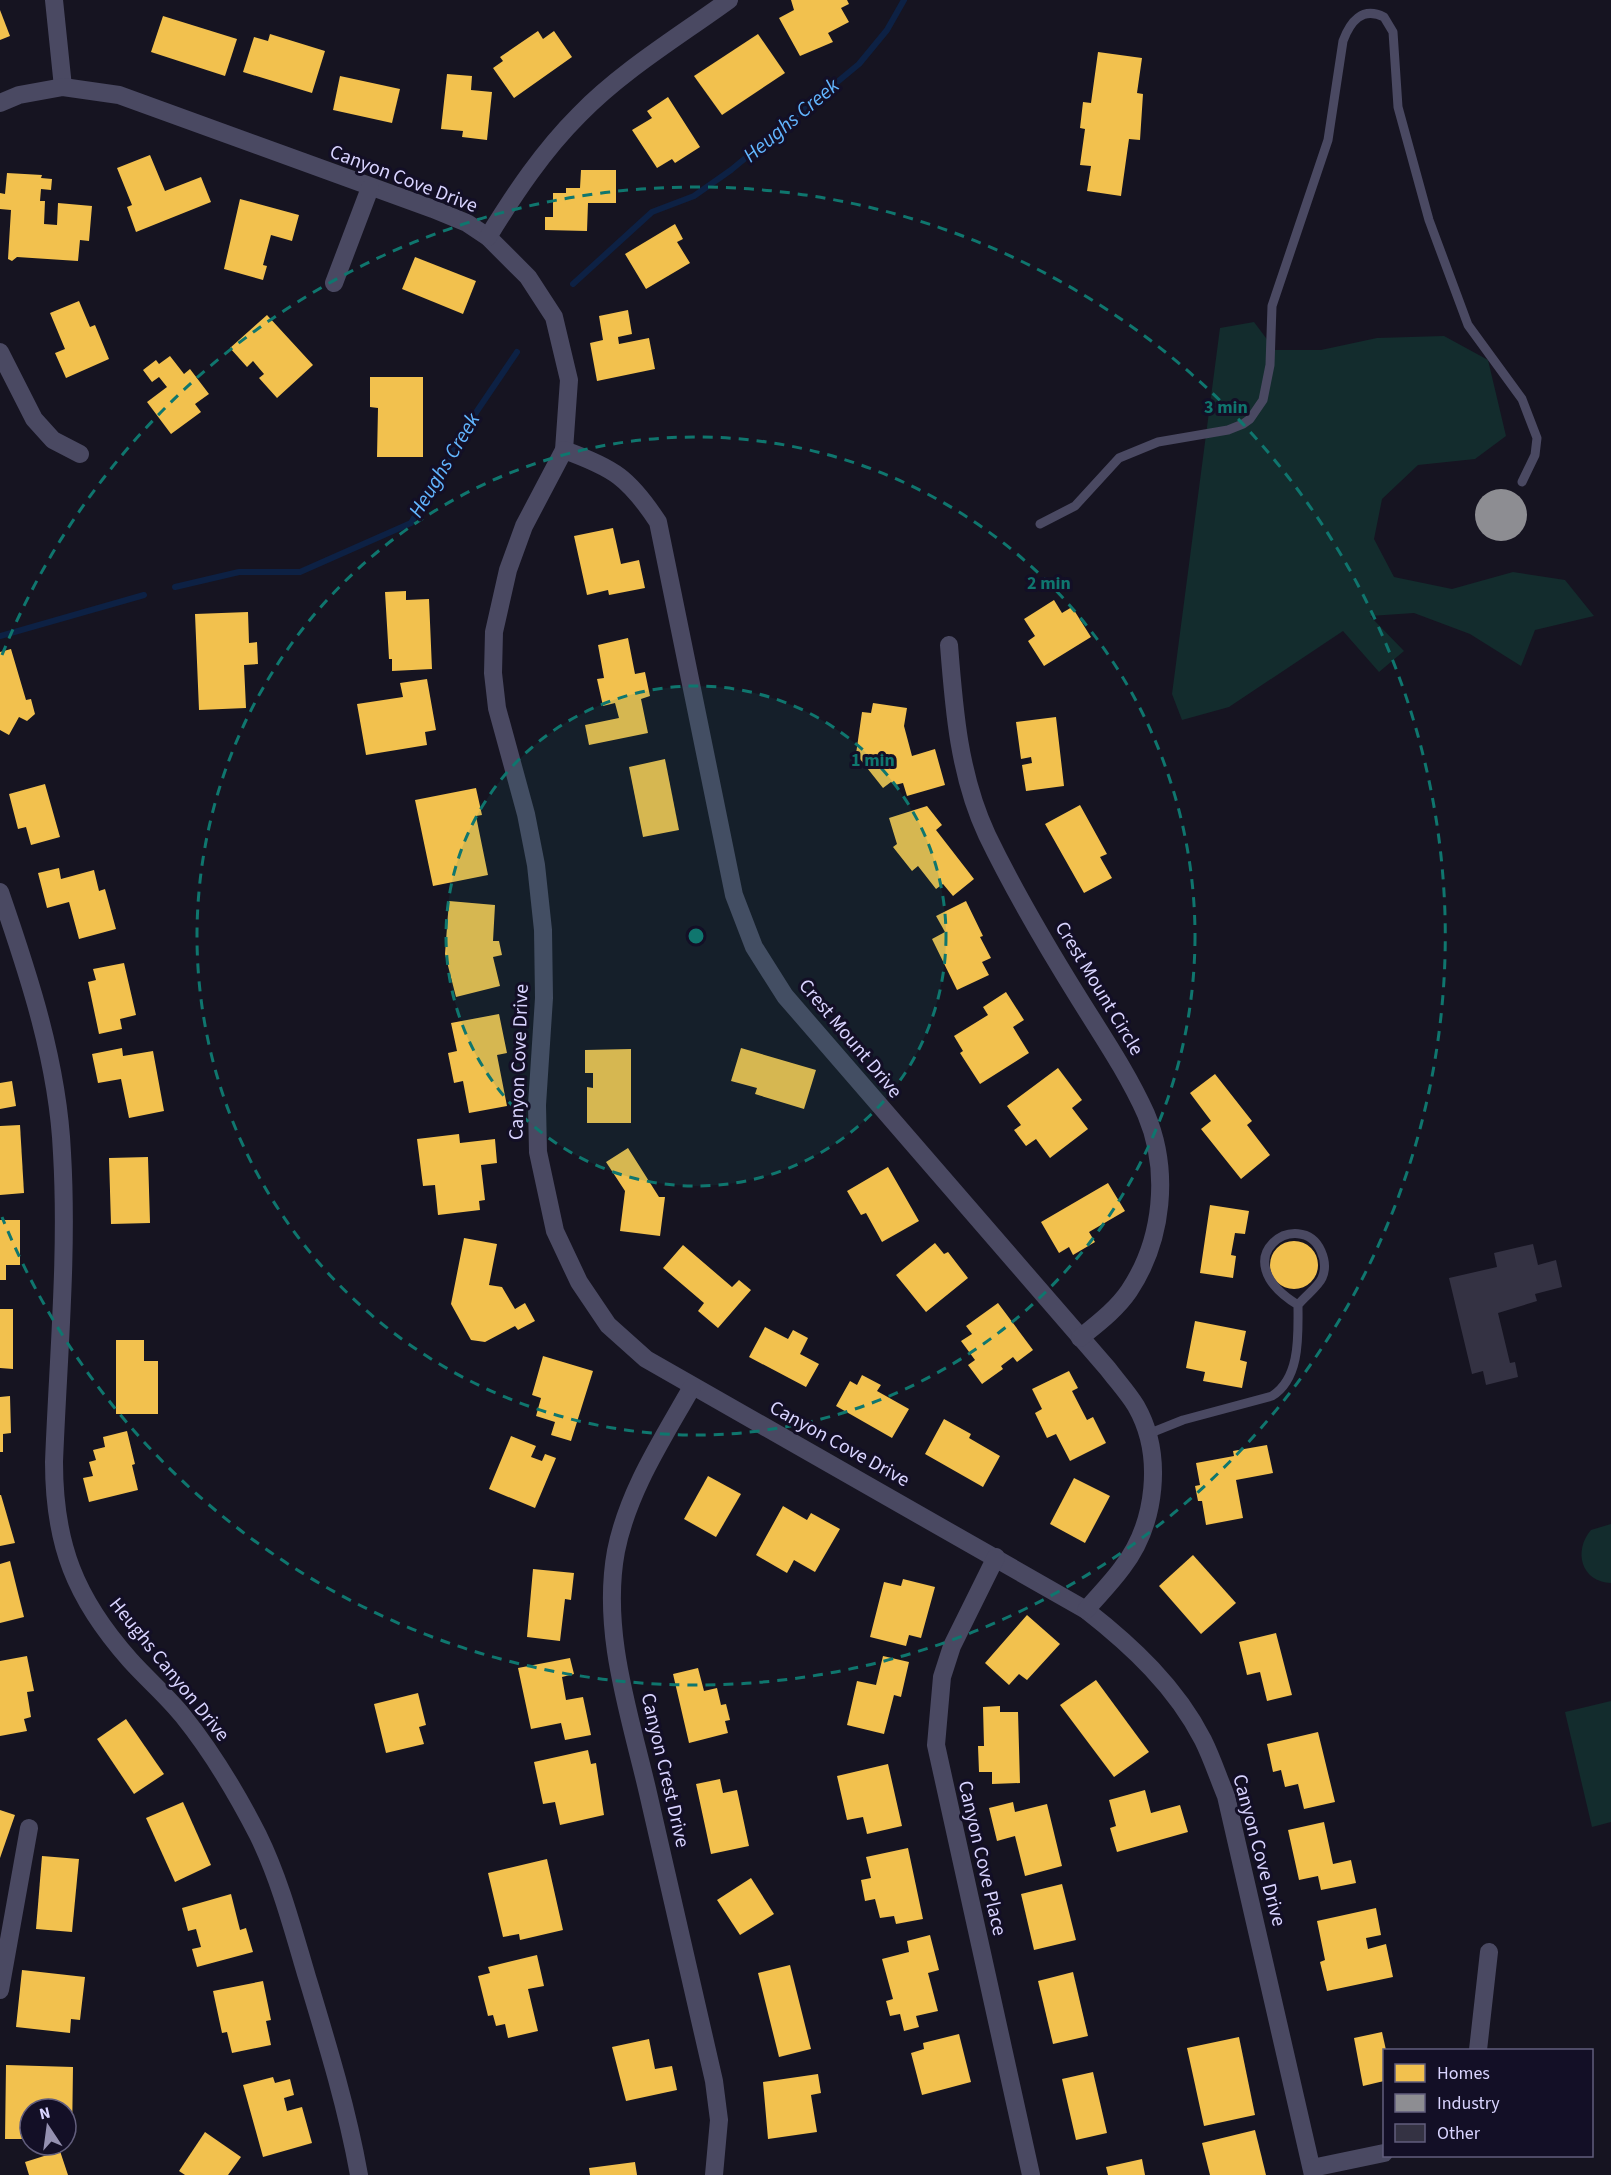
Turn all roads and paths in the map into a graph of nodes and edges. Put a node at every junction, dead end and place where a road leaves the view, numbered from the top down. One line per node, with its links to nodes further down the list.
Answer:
1 (54, 0): 3 (street)
2 (729, 0): 6 (street)
3 (63, 87): 4 (street, Canyon Cove Drive); 5 (street, Canyon Cove Drive)
4 (0, 103)
5 (370, 188): 6 (street, Canyon Cove Drive); 7 (street)
6 (488, 237): 9 (street, Canyon Cove Drive)
7 (334, 283)
8 (0, 352): 10 (street)
9 (564, 450): 16 (street, Crest Mount Drive); 17 (street, Canyon Cove Drive)
10 (80, 454)
11 (1522, 482): 12 (lane)
12 (1040, 524)
13 (949, 645): 16 (street, Crest Mount Circle)
14 (0, 892): 27 (street, Heughs Canyon Drive)
15 (1298, 1305): 15 (lane); 18 (lane)
16 (1080, 1338): 18 (street, Crest Mount Drive)
17 (692, 1387): 19 (street, Canyon Cove Drive); 28 (street, Canyon Crest Drive)
18 (1148, 1434): 20 (street, Crest Mount Drive)
19 (996, 1557): 20 (street, Canyon Cove Drive); 29 (street, Canyon Cove Place)
20 (1086, 1610): 26 (street, Canyon Cove Drive)
21 (29, 1828): 23 (street)
22 (1489, 1952): 24 (street)
23 (0, 1990)
24 (1478, 2049)
25 (1383, 2153): 26 (street)
26 (1313, 2171)
27 (359, 2175)
28 (714, 2175)
29 (1031, 2175)

